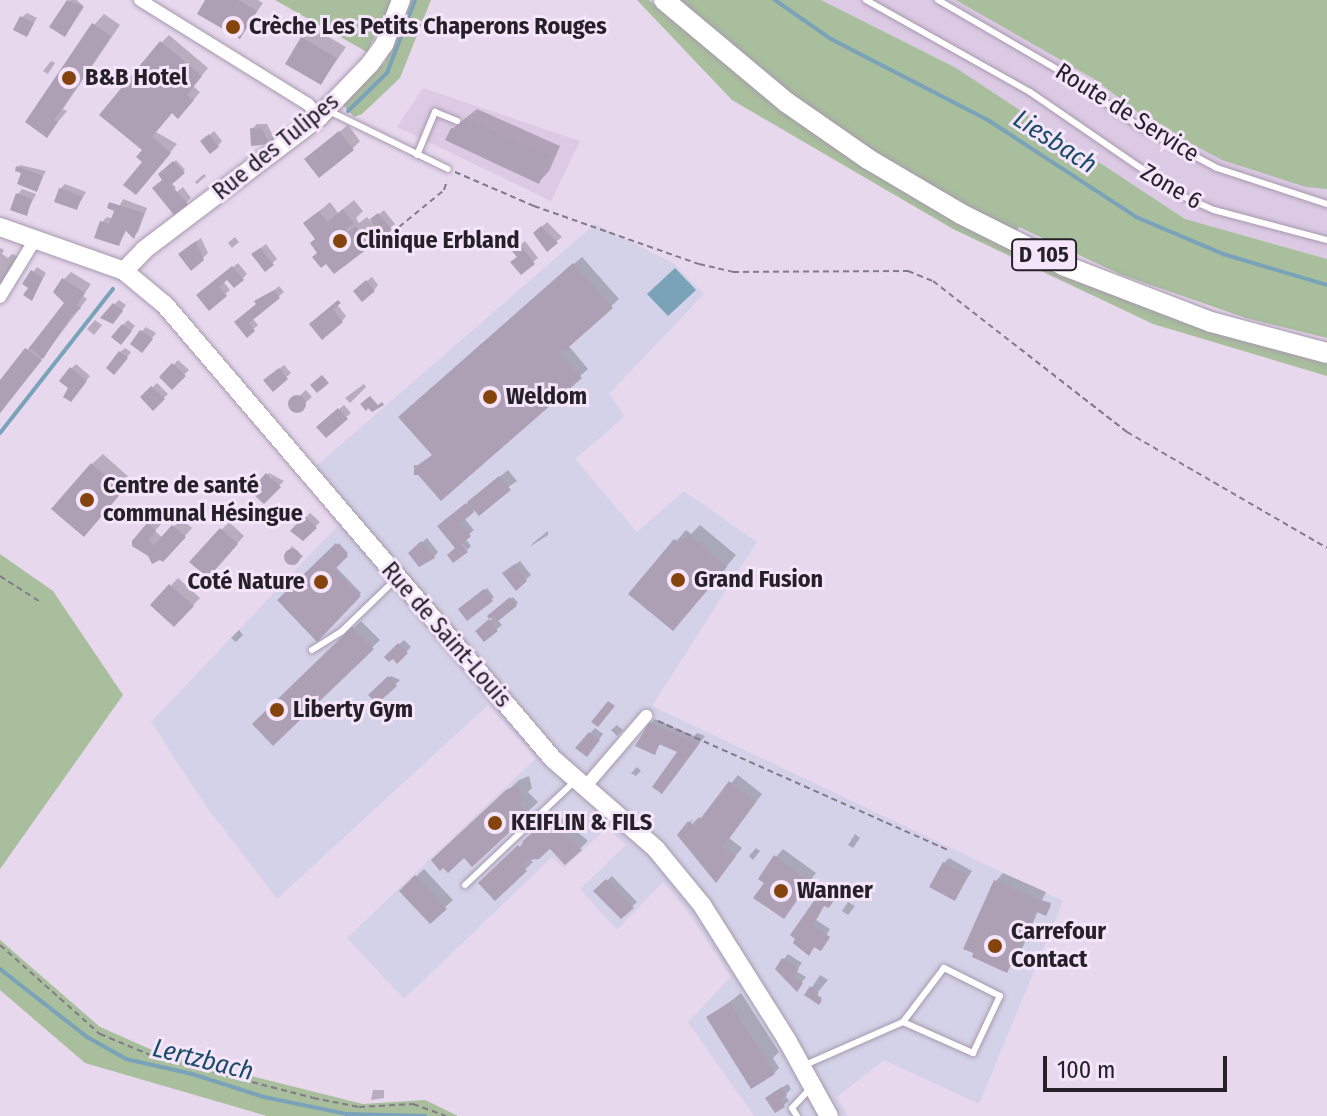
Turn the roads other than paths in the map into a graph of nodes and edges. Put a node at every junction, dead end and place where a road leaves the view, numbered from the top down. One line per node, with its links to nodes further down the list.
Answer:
1 (140, 0): 6 (street)
2 (401, 0): 6 (main road, Rue des Tulipes)
3 (664, 0): 16 (main road, D 105)
4 (866, 0): 13 (lane, Zone 6)
5 (938, 0): 10 (lane, Route de Service)
6 (322, 114): 8 (lane); 14 (main road, Rue des Tulipes)
7 (457, 121): 8 (lane)
8 (417, 155): 9 (lane)
9 (448, 169)
10 (1327, 204)
11 (0, 227): 12 (main road, Rue de Saint-Louis)
12 (36, 238): 14 (main road, Rue de Saint-Louis); 15 (street)
13 (1327, 240)
14 (124, 271): 17 (main road, Rue de Saint-Louis)
15 (0, 297)
16 (1327, 353)
17 (397, 578): 18 (lane); 20 (main road, Rue de Saint-Louis)
18 (312, 650)
19 (646, 716): 20 (street)
20 (581, 783): 21 (lane); 23 (main road, Rue de Saint-Louis)
21 (465, 885)
22 (903, 1022): 22 (lane); 23 (lane)
23 (801, 1066): 24 (main road, Rue de Saint-Louis)
24 (812, 1086): 25 (lane); 26 (main road, Rue de Saint-Louis)
25 (797, 1116)
26 (829, 1116)

